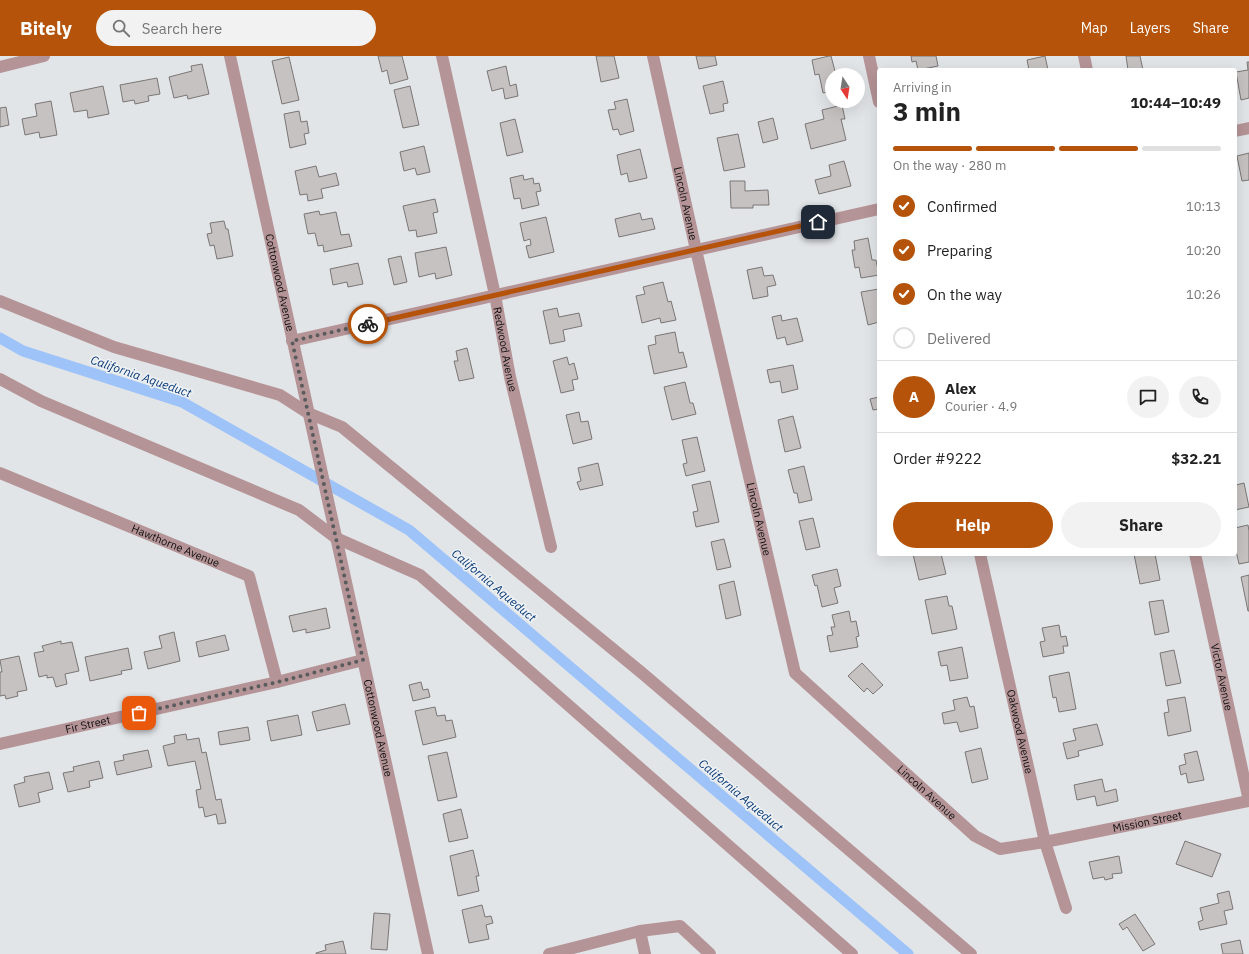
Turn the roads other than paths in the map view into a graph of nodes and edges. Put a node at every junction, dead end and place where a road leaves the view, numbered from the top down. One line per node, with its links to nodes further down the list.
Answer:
1 (44, 56): 7 (street)
2 (230, 56): 16 (street, Cottonwood Avenue)
3 (442, 56): 14 (street, Redwood Avenue)
4 (653, 56): 13 (street, Lincoln Avenue)
5 (869, 56): 9 (street)
6 (1084, 56): 8 (street)
7 (0, 67)
8 (1087, 68)
9 (877, 93)
10 (1249, 128): 11 (street)
11 (1237, 131)
12 (877, 209): 13 (street)
13 (696, 250): 14 (street); 28 (street, Lincoln Avenue)
14 (495, 295): 16 (street); 21 (street, Redwood Avenue)
15 (0, 301): 18 (street)
16 (292, 341): 18 (street, Cottonwood Avenue)
17 (0, 379): 20 (street)
18 (308, 413): 20 (street, Cottonwood Avenue); 36 (street)
19 (0, 473): 25 (street, Hawthorne Avenue)
20 (336, 538): 24 (street, Cottonwood Avenue); 35 (street)
21 (551, 547)
22 (980, 556): 28 (street, Oakwood Avenue)
23 (1195, 556): 27 (street, Victor Avenue)
24 (363, 660): 25 (street, Fir Street); 31 (street, Cottonwood Avenue)
25 (278, 682): 26 (street, Fir Street)
26 (0, 744)
27 (1249, 801): 28 (street, Mission Street)
28 (1045, 842): 29 (street, Oakwood Avenue)
29 (1066, 908)
30 (640, 931): 32 (street); 33 (street); 34 (street)
31 (428, 954)
32 (549, 954)
33 (645, 954)
34 (710, 954)
35 (852, 954)
36 (971, 954)

